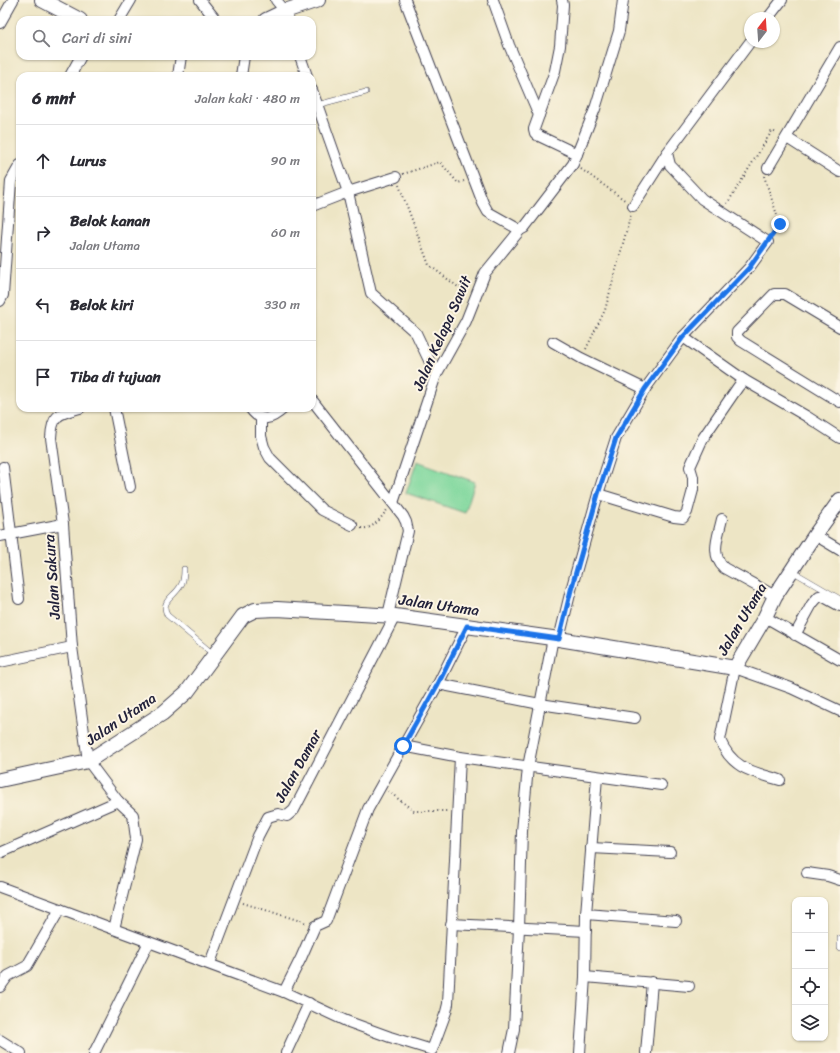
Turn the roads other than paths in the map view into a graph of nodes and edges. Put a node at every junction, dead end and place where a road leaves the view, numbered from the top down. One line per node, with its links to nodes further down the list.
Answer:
1 (13, 0): 17 (street)
2 (42, 0): 13 (street)
3 (131, 0): 14 (street)
4 (200, 0): 15 (street)
5 (276, 0): 16 (street)
6 (318, 0): 16 (street)
7 (405, 0): 42 (street)
8 (492, 0): 31 (street)
9 (562, 0): 31 (street)
10 (623, 0): 34 (street, Jalan Kelapa Sawit)
11 (782, 0): 12 (street)
12 (773, 12)
13 (72, 16)
14 (121, 16)
15 (213, 16)
16 (286, 16)
17 (0, 23)
18 (745, 48): 33 (street)
19 (840, 48): 32 (street)
20 (79, 60): 24 (street)
21 (181, 60): 25 (street)
22 (243, 60): 26 (street)
23 (301, 60): 27 (street)
24 (72, 72)
25 (179, 72)
26 (242, 72)
27 (306, 72)
28 (366, 92): 30 (lane)
29 (316, 102): 30 (street)
30 (317, 105): 39 (street)
31 (539, 115): 34 (street)
32 (787, 138): 35 (street); 37 (street)
33 (667, 152): 41 (street); 46 (street)
34 (575, 159): 42 (street, Jalan Kelapa Sawit)
35 (768, 168)
36 (16, 172): 43 (street)
37 (840, 172)
38 (396, 177): 39 (street)
39 (348, 192): 40 (street); 48 (street)
40 (316, 204)
41 (633, 206)
42 (520, 230): 48 (street, Jalan Kelapa Sawit)
43 (3, 266): 44 (street)
44 (0, 301)
45 (840, 327): 51 (street)
46 (683, 337): 49 (street); 50 (street)
47 (553, 342): 50 (street)
48 (436, 375): 63 (street, Jalan Kelapa Sawit)
49 (744, 380): 58 (street); 61 (street)
50 (645, 389): 61 (street)
51 (838, 398)
52 (316, 405): 63 (street)
53 (67, 412): 65 (street, Jalan Sakura)
54 (115, 412): 60 (street)
55 (252, 412): 57 (street)
56 (279, 412): 57 (street)
57 (261, 418): 66 (street)
58 (840, 438)
59 (3, 467): 67 (street)
60 (130, 487)
61 (598, 494): 81 (street)
62 (840, 500): 68 (street, Jalan Utama)
63 (393, 504): 77 (street)
64 (722, 519): 73 (street)
65 (63, 524): 67 (street); 82 (street, Jalan Sakura)
66 (352, 525)
67 (11, 534): 69 (street); 74 (street)
68 (815, 535): 70 (street); 72 (street, Jalan Utama)
69 (0, 536)
70 (840, 550)
71 (184, 569): 83 (lane)
72 (791, 570): 73 (street, Jalan Utama); 75 (lane)
73 (775, 596): 78 (street, Jalan Utama)
74 (19, 599)
75 (840, 600)
76 (840, 606): 80 (street)
77 (392, 615): 79 (street, Jalan Utama); 83 (street, Jalan Utama); 116 (street, Jalan Damar)
78 (765, 617): 80 (street); 86 (street, Jalan Utama)
79 (467, 626): 81 (street, Jalan Utama); 87 (street)
80 (795, 634): 84 (street)
81 (556, 638): 86 (street, Jalan Utama); 88 (street)
82 (72, 647): 85 (street); 93 (street, Jalan Sakura)
83 (214, 654): 93 (street, Jalan Utama)
84 (840, 660)
85 (0, 662)
86 (735, 668): 89 (street); 97 (street)
87 (438, 684): 88 (street); 91 (street)
88 (540, 704): 90 (street); 94 (street)
89 (840, 710)
90 (635, 718)
91 (403, 746): 92 (street); 121 (street)
92 (460, 757): 94 (street); 109 (street)
93 (88, 761): 96 (street, Jalan Utama); 99 (street)
94 (528, 767): 95 (street); 110 (street)
95 (597, 777): 98 (street); 100 (street)
96 (0, 780)
97 (780, 780)
98 (661, 785)
99 (118, 801): 102 (street); 111 (street)
100 (591, 848): 101 (street); 107 (street)
101 (670, 852)
102 (0, 853)
103 (807, 873): 104 (street)
104 (840, 880)
105 (0, 887): 106 (street)
106 (60, 909): 111 (street); 120 (street)
107 (586, 914): 108 (street); 112 (street)
108 (676, 921)
109 (451, 924): 110 (street); 124 (street)
110 (519, 928): 112 (street); 128 (street)
111 (114, 929): 114 (street)
112 (586, 931): 117 (street)
113 (840, 938): 115 (lane)
114 (149, 942): 116 (street); 126 (street)
115 (840, 948)
116 (210, 963): 121 (street)
117 (584, 977): 118 (street); 129 (street)
118 (652, 982): 119 (street); 130 (street)
119 (689, 986)
120 (0, 987)
121 (284, 992): 122 (street)
122 (309, 1003): 124 (street); 127 (street)
123 (0, 1040): 125 (street)
124 (431, 1052)
125 (21, 1053)
126 (94, 1053)
127 (286, 1053)
128 (509, 1053)
129 (580, 1053)
130 (646, 1053)

